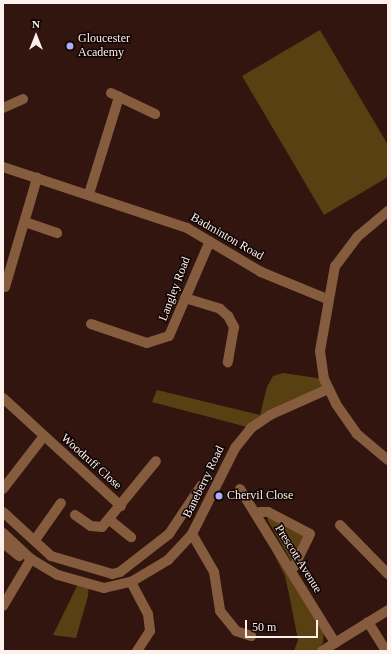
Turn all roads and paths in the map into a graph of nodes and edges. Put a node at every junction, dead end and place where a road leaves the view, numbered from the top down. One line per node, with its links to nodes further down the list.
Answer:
1 (23, 98): 2 (street)
2 (3, 108)
3 (156, 114): 6 (street)
4 (3, 167): 5 (street, Badminton Road)
5 (37, 178): 6 (street, Badminton Road); 8 (street)
6 (89, 194): 10 (street, Badminton Road)
7 (388, 211): 13 (street)
8 (25, 222): 9 (street); 11 (street)
9 (57, 233)
10 (210, 241): 12 (street, Langley Road); 13 (street, Badminton Road)
11 (5, 287)
12 (184, 298): 14 (street, Langley Road); 15 (street)
13 (327, 299): 16 (street)
14 (91, 324)
15 (228, 362)
16 (328, 389): 19 (street); 32 (street, Baneberry Road)
17 (3, 398): 18 (street, Woodruff Close)
18 (44, 436): 22 (street, Woodruff Close); 25 (street, Woodruff Close)
19 (388, 460)
20 (156, 461): 25 (street, Woodruff Close)
21 (201, 486): 34 (street)
22 (3, 489)
23 (240, 489): 44 (street, Prescott Avenue)
24 (61, 504): 34 (street)
25 (121, 506): 29 (street, Woodruff Close)
26 (3, 512): 34 (street)
27 (260, 512): 37 (street)
28 (75, 515): 29 (street)
29 (111, 520): 33 (street)
30 (340, 525): 38 (street)
31 (3, 533): 36 (street, Baneberry Road)
32 (192, 534): 39 (street, Baneberry Road); 43 (street)
33 (131, 537)
34 (35, 540)
35 (3, 544): 36 (street)
36 (30, 561): 39 (street, Baneberry Road); 40 (street)
37 (294, 567)
38 (388, 574)
39 (131, 582): 45 (street)
40 (3, 606)
41 (388, 610): 42 (street)
42 (368, 622): 44 (street); 47 (street)
43 (252, 636)
44 (335, 643): 46 (street)
45 (137, 651)
46 (322, 651)
47 (386, 651)

